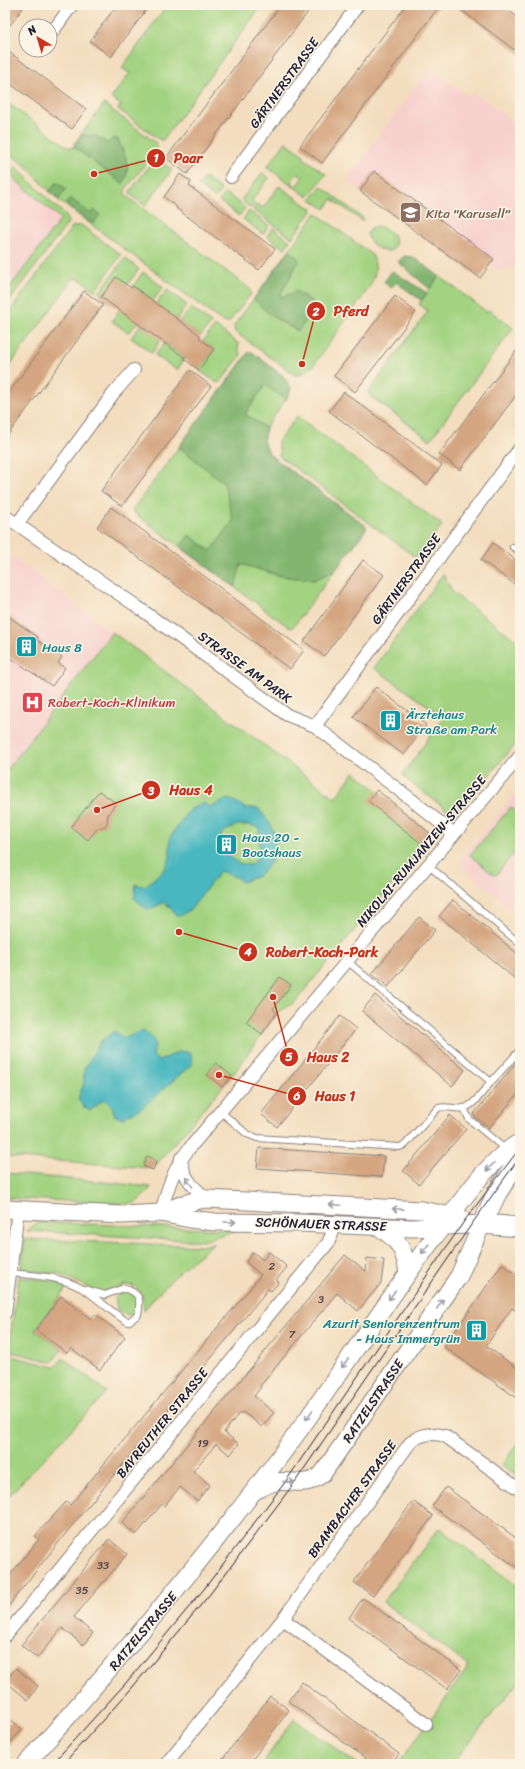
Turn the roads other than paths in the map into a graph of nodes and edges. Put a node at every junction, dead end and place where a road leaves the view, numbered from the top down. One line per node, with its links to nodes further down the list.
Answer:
1 (72, 5): 3 (street)
2 (358, 5): 4 (street, GÄRTNERSTRASSE)
3 (58, 24)
4 (231, 177)
5 (134, 370): 8 (street)
6 (520, 448): 11 (street, GÄRTNERSTRASSE)
7 (5, 516): 8 (street, STRASSE AM PARK)
8 (17, 524): 11 (street, STRASSE AM PARK)
9 (513, 547): 10 (lane)
10 (520, 551)
11 (315, 726): 13 (street, STRASSE AM PARK)
12 (520, 756): 13 (street, NIKOLAI-RUMJANZEW-STRASSE)
13 (454, 834): 14 (street, NIKOLAI-RUMJANZEW-STRASSE)
14 (428, 866): 15 (lane); 16 (street, NIKOLAI-RUMJANZEW-STRASSE)
15 (520, 944)
16 (347, 961): 18 (lane); 20 (street, NIKOLAI-RUMJANZEW-STRASSE)
17 (520, 1050): 18 (lane)
18 (491, 1082): 19 (lane)
19 (464, 1108): 20 (lane); 21 (lane)
20 (220, 1111): 22 (street, NIKOLAI-RUMJANZEW-STRASSE)
21 (517, 1152): 23 (main road); 27 (main road, RATZELSTRASSE, one-way to 27); 29 (main road, RATZELSTRASSE)
22 (181, 1158): 24 (street, one-way to 22); 26 (street, NIKOLAI-RUMJANZEW-STRASSE)
23 (520, 1182)
24 (207, 1199): 26 (main road, SCHÖNAUER STRASSE); 27 (main road, SCHÖNAUER STRASSE, one-way to 24)
25 (12, 1209): 26 (main road, SCHÖNAUER STRASSE); 33 (street)
26 (161, 1213): 28 (main road, SCHÖNAUER STRASSE, one-way to 28)
27 (447, 1221): 29 (main road, SCHÖNAUER STRASSE); 30 (main road, SCHÖNAUER STRASSE); 32 (main road, RATZELSTRASSE, one-way to 32)
28 (336, 1224): 30 (main road, SCHÖNAUER STRASSE); 39 (street, BAYREUTHER STRASSE)
29 (482, 1224): 31 (main road, SCHÖNAUER STRASSE); 37 (main road, RATZELSTRASSE, one-way to 29)
30 (379, 1227): 32 (main road)
31 (520, 1227)
32 (408, 1272): 37 (main road, RATZELSTRASSE, one-way to 37)
33 (11, 1273): 34 (lane); 35 (street)
34 (84, 1289): 34 (lane)
35 (5, 1313)
36 (520, 1490): 38 (street, BRAMBACHER STRASSE)
37 (253, 1492): 41 (main road, RATZELSTRASSE)
38 (283, 1619): 40 (street); 42 (street, BRAMBACHER STRASSE)
39 (5, 1636)
40 (426, 1724)
41 (26, 1764)
42 (166, 1764)

